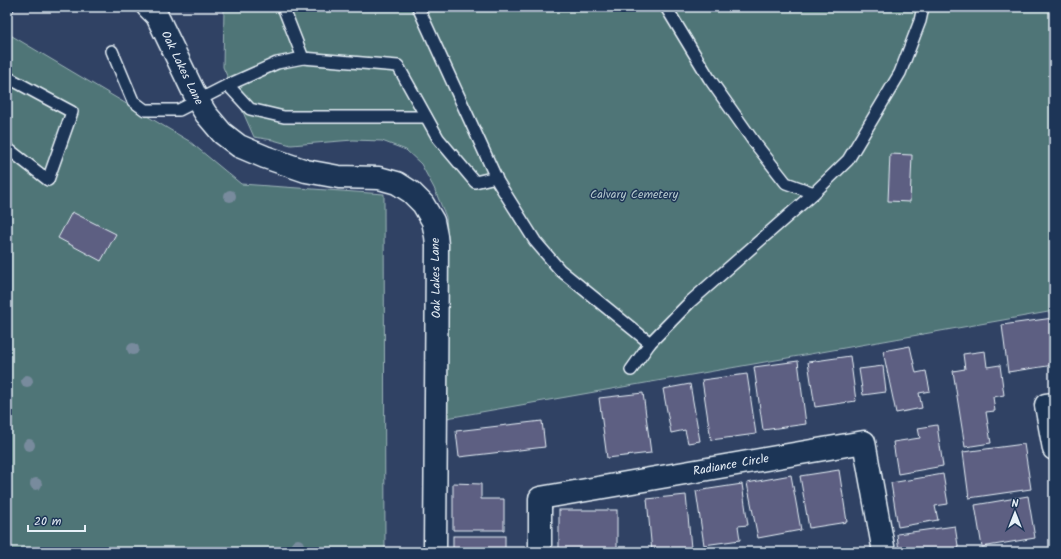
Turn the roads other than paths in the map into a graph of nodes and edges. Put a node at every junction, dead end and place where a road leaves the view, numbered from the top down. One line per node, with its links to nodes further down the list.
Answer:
1 (148, 7): 10 (street, Oak Lakes Lane)
2 (283, 7): 7 (lane)
3 (418, 7): 13 (lane)
4 (666, 7): 14 (lane)
5 (923, 7): 14 (lane)
6 (112, 50): 10 (lane)
7 (303, 58): 9 (lane); 11 (lane)
8 (7, 77): 12 (lane)
9 (228, 84): 10 (lane); 11 (lane)
10 (198, 101): 19 (street, Oak Lakes Lane)
11 (426, 117): 13 (lane)
12 (7, 148)
13 (496, 177): 15 (lane)
14 (814, 193): 15 (lane)
15 (650, 343): 16 (lane)
16 (631, 370)
17 (1054, 404): 18 (street)
18 (1054, 449)
19 (435, 552)
20 (540, 552): 21 (street, Radiance Circle)
21 (884, 552)

